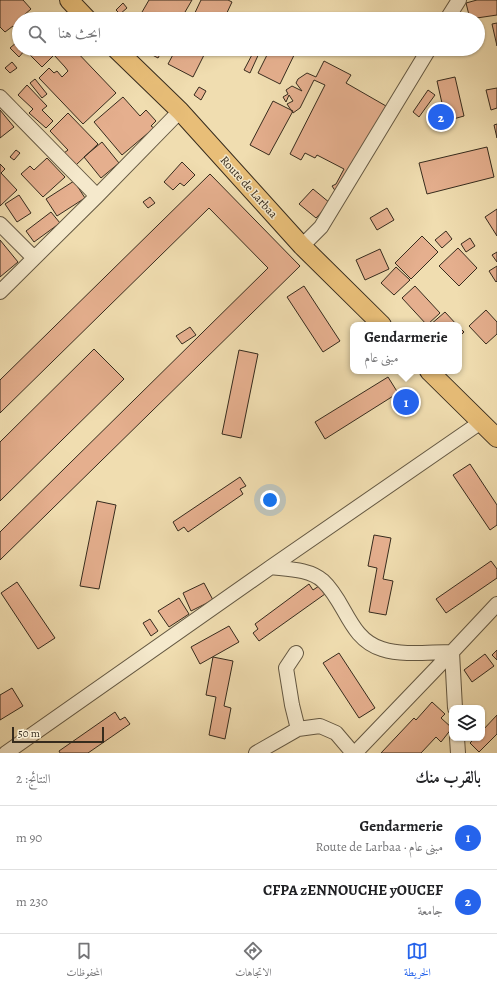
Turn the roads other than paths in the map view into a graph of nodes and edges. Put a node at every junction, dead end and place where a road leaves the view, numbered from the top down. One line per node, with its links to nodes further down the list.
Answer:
1 (69, 0): 3 (main road)
2 (459, 0): 4 (street)
3 (80, 12)
4 (451, 12)
5 (123, 56): 8 (main road, Route de Larbaa)
6 (425, 56): 11 (street)
7 (0, 97): 9 (street)
8 (180, 111): 9 (street); 11 (main road, Route de Larbaa)
9 (97, 196): 12 (street)
10 (0, 224): 12 (street)
11 (302, 246): 14 (main road, Route de Larbaa)
12 (34, 258): 13 (street)
13 (0, 292)
14 (379, 322)
15 (432, 374): 16 (main road)
16 (481, 422): 17 (main road); 18 (street)
17 (497, 438)
18 (271, 567): 20 (street); 25 (street)
19 (497, 604): 20 (street)
20 (452, 652): 22 (street); 27 (street)
21 (296, 653): 23 (street)
22 (455, 705)
23 (298, 730): 26 (street); 27 (street)
24 (457, 741): 28 (street)
25 (6, 753)
26 (256, 753)
27 (354, 753)
28 (458, 753)

